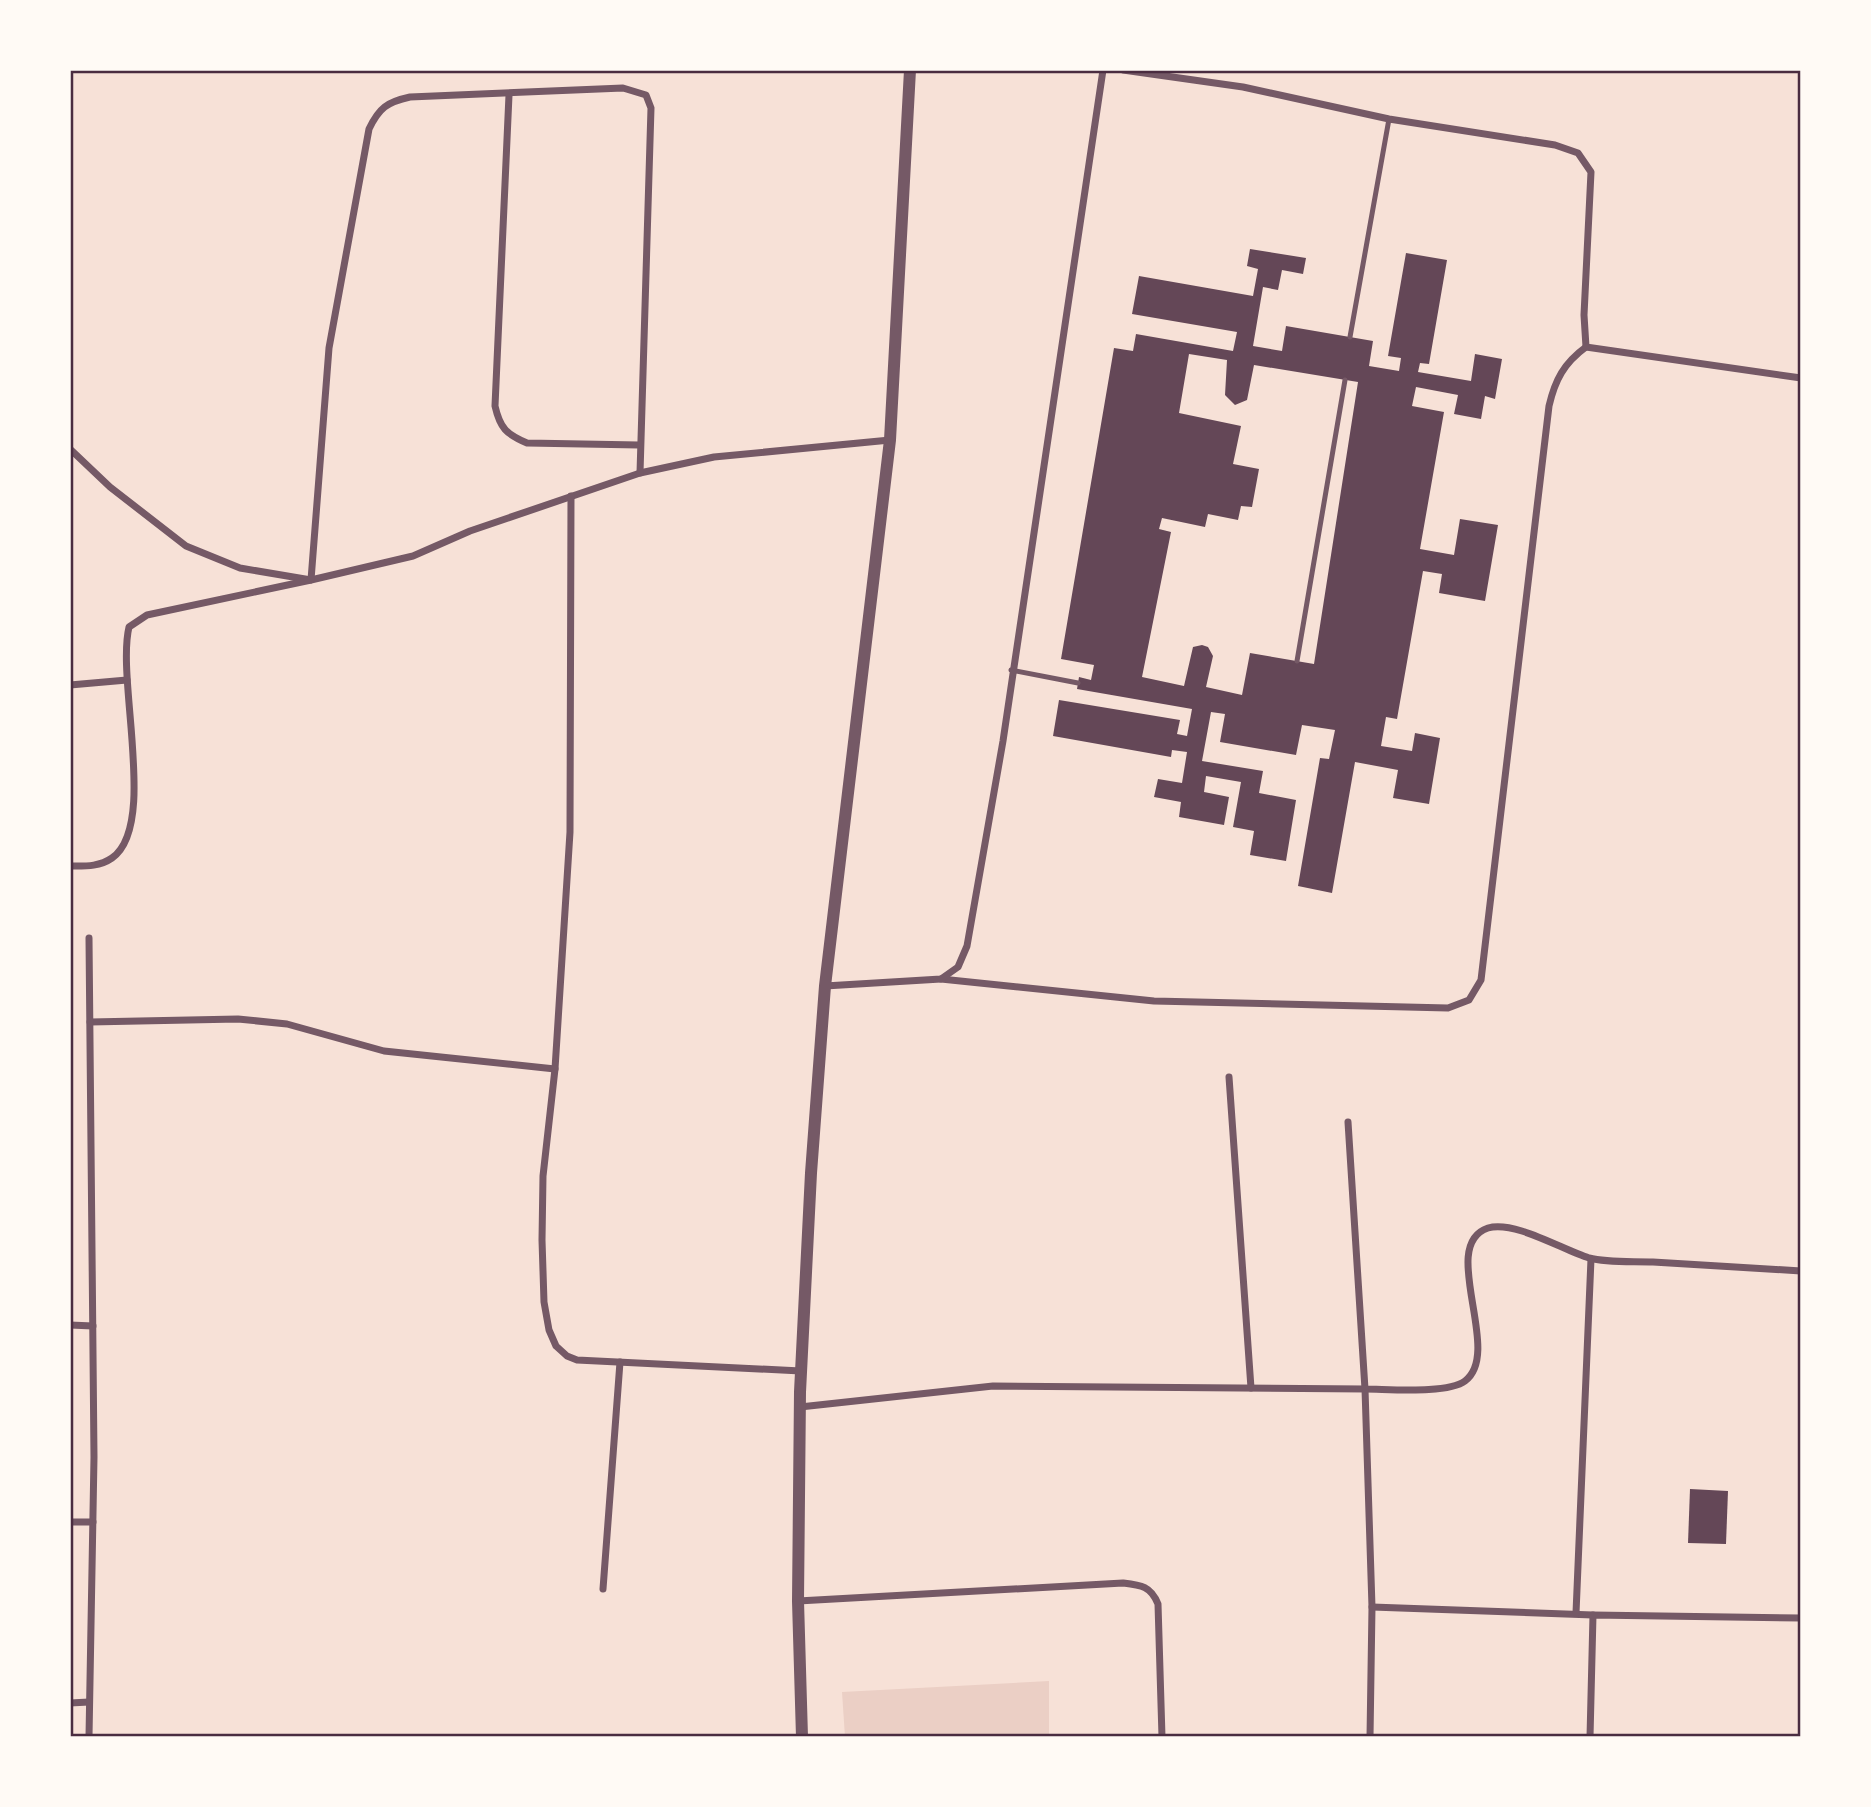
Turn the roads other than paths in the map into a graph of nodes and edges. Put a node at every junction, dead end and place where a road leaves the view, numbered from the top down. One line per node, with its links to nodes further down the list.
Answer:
1 (911, 70): 10 (street)
2 (1103, 70): 17 (street)
3 (1122, 70): 5 (street)
4 (509, 95): 11 (street); 11 (street); 15 (street)
5 (1389, 119): 6 (lane); 7 (street)
6 (1350, 337)
7 (1586, 347): 8 (street); 23 (street)
8 (1801, 378)
9 (1345, 380): 16 (lane)
10 (890, 440): 13 (street); 24 (street)
11 (639, 445): 13 (street)
12 (70, 449): 15 (street)
13 (640, 473): 14 (street)
14 (570, 496): 15 (street); 26 (street)
15 (311, 580): 18 (street)
16 (1297, 661)
17 (1012, 670): 19 (lane); 23 (street)
18 (127, 680): 20 (street); 21 (street)
19 (1078, 683)
20 (70, 685)
21 (70, 866)
22 (89, 938): 25 (street)
23 (941, 979): 24 (street)
24 (825, 986): 34 (street)
25 (90, 1022): 26 (street); 32 (street)
26 (555, 1069): 33 (street)
27 (1229, 1077): 35 (street)
28 (1348, 1122): 36 (street)
29 (1591, 1259): 30 (street); 36 (street); 43 (street)
30 (1801, 1271)
31 (70, 1325): 32 (street)
32 (93, 1326): 39 (street)
33 (620, 1362): 34 (street); 40 (street)
34 (802, 1371): 37 (street)
35 (1251, 1388): 36 (street); 37 (street)
36 (1366, 1389): 42 (street)
37 (800, 1407): 41 (street)
38 (70, 1522): 39 (street)
39 (93, 1522): 46 (street)
40 (603, 1589)
41 (798, 1601): 49 (street); 50 (street)
42 (1372, 1607): 43 (street); 51 (street)
43 (1576, 1613): 44 (street)
44 (1593, 1615): 45 (street); 52 (street)
45 (1801, 1618)
46 (89, 1702): 47 (street); 48 (street)
47 (70, 1703)
48 (89, 1737)
49 (802, 1737)
50 (1162, 1737)
51 (1370, 1737)
52 (1590, 1737)

